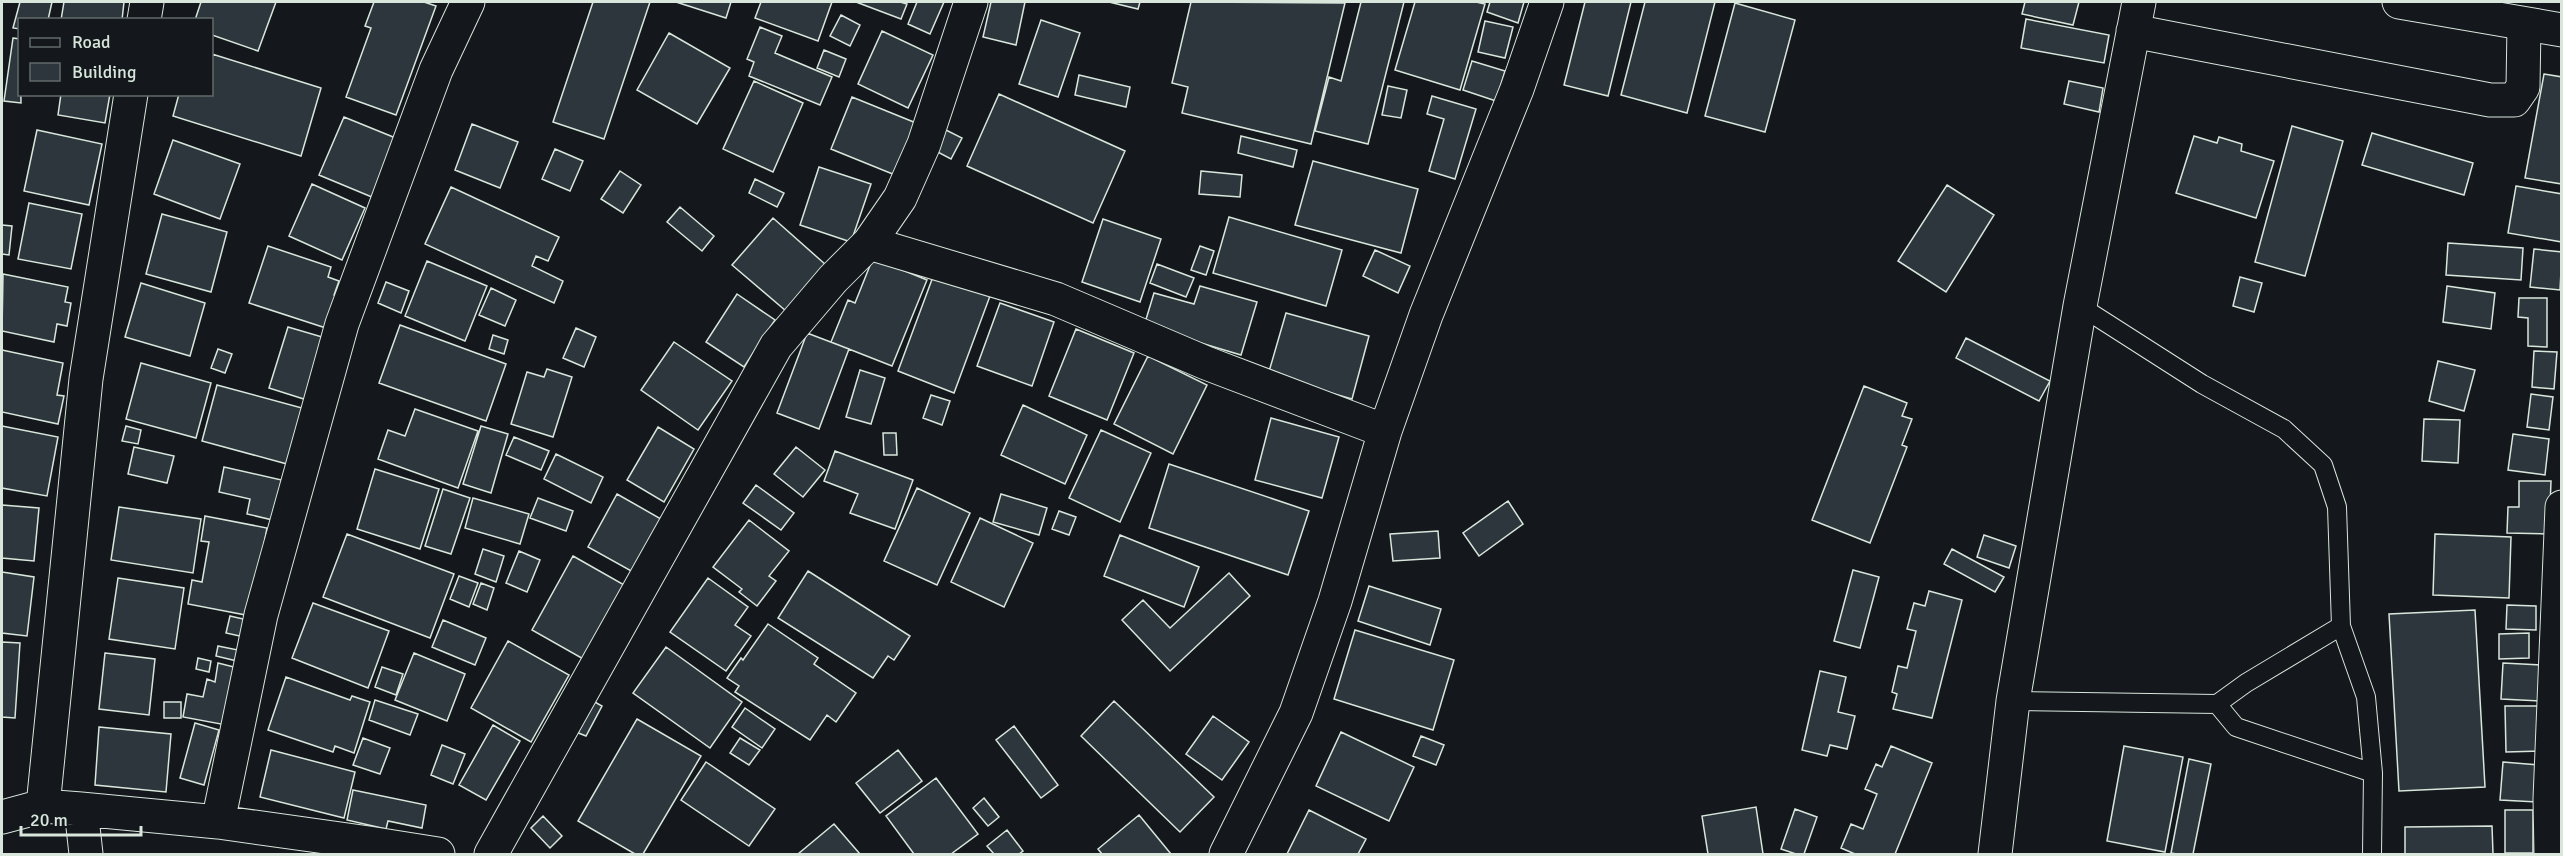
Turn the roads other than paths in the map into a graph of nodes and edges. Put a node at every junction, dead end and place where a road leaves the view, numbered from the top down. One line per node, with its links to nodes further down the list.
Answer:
1 (147, 2): 7 (street)
2 (468, 2): 22 (street)
3 (971, 2): 11 (street)
4 (1546, 2): 13 (street)
5 (2399, 2): 8 (street)
6 (2136, 16): 8 (street); 12 (street)
7 (144, 18)
8 (2523, 26): 9 (street)
9 (2562, 30)
10 (131, 96): 19 (street)
11 (869, 243): 13 (street); 26 (street)
12 (2080, 306): 15 (lane); 16 (street)
13 (1385, 431): 27 (street)
14 (2562, 507): 30 (street)
15 (2341, 626): 17 (lane); 18 (lane)
16 (2013, 701): 17 (lane); 28 (street)
17 (2217, 704): 18 (lane)
18 (2373, 773): 29 (lane)
19 (43, 806): 20 (street); 21 (street)
20 (81, 809): 22 (street); 24 (street)
21 (2, 817)
22 (218, 822): 23 (street)
23 (369, 849): 25 (street)
24 (86, 855)
25 (438, 855)
26 (491, 855)
27 (1226, 855)
28 (1995, 855)
29 (2372, 855)
30 (2551, 855)

